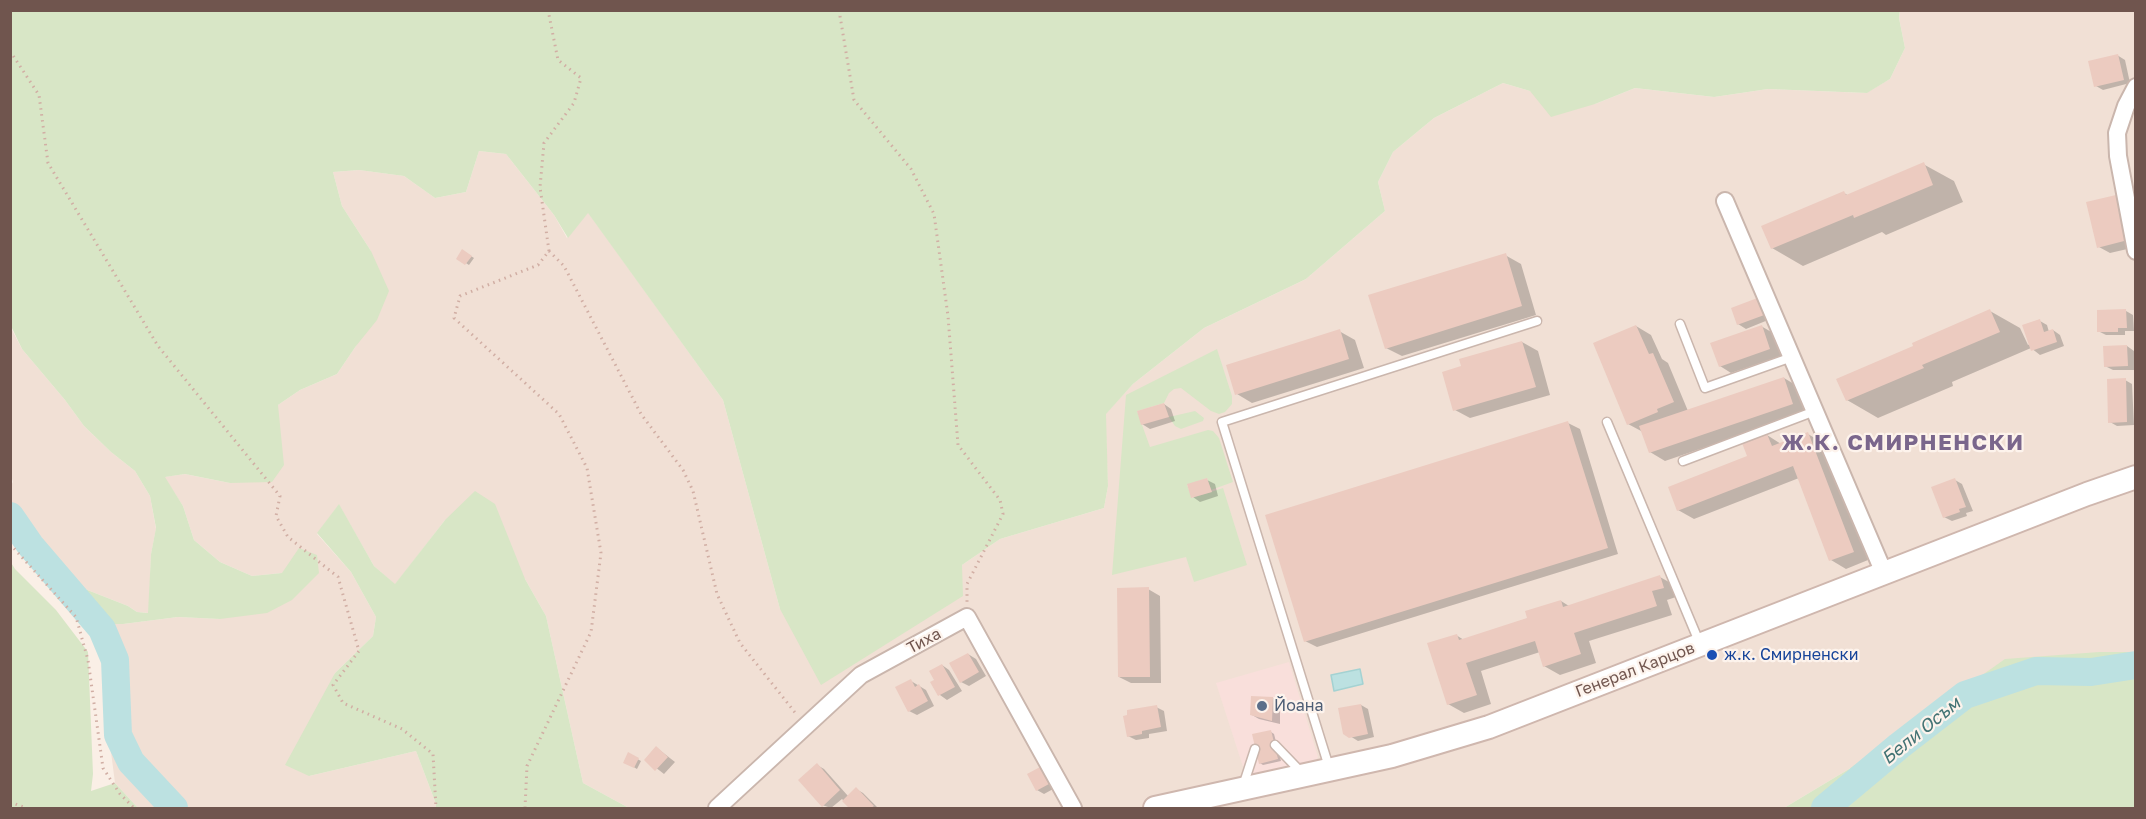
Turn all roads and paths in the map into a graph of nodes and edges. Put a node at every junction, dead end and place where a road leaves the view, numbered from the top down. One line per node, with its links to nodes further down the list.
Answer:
1 (548, 10): 6 (path)
2 (842, 10): 17 (path)
3 (10, 51): 28 (path)
4 (2136, 87): 7 (street)
5 (1725, 201): 10 (street)
6 (549, 250): 19 (path); 29 (path)
7 (2136, 251)
8 (1537, 321): 22 (lane)
9 (1680, 324): 10 (lane)
10 (1792, 357): 11 (street)
11 (1815, 411): 13 (lane); 16 (street)
12 (1608, 422): 18 (lane)
13 (1683, 461)
14 (2136, 477): 16 (main road, Генерал Карцов)
15 (10, 544): 27 (path)
16 (1884, 573): 18 (main road, Генерал Карцов)
17 (967, 617): 19 (street, Тиха); 31 (street)
18 (1700, 645): 22 (main road, Генерал Карцов)
19 (806, 726): 30 (street, Тиха)
20 (1275, 745): 23 (lane)
21 (1255, 749): 24 (lane)
22 (1330, 771): 23 (main road, Генерал Карцов)
23 (1305, 776): 24 (main road, Генерал Карцов)
24 (1242, 789): 32 (main road, Генерал Карцов)
25 (10, 802): 26 (path)
26 (26, 808)
27 (134, 808)
28 (436, 808)
29 (525, 808)
30 (717, 808)
31 (1073, 808)
32 (1155, 808)

